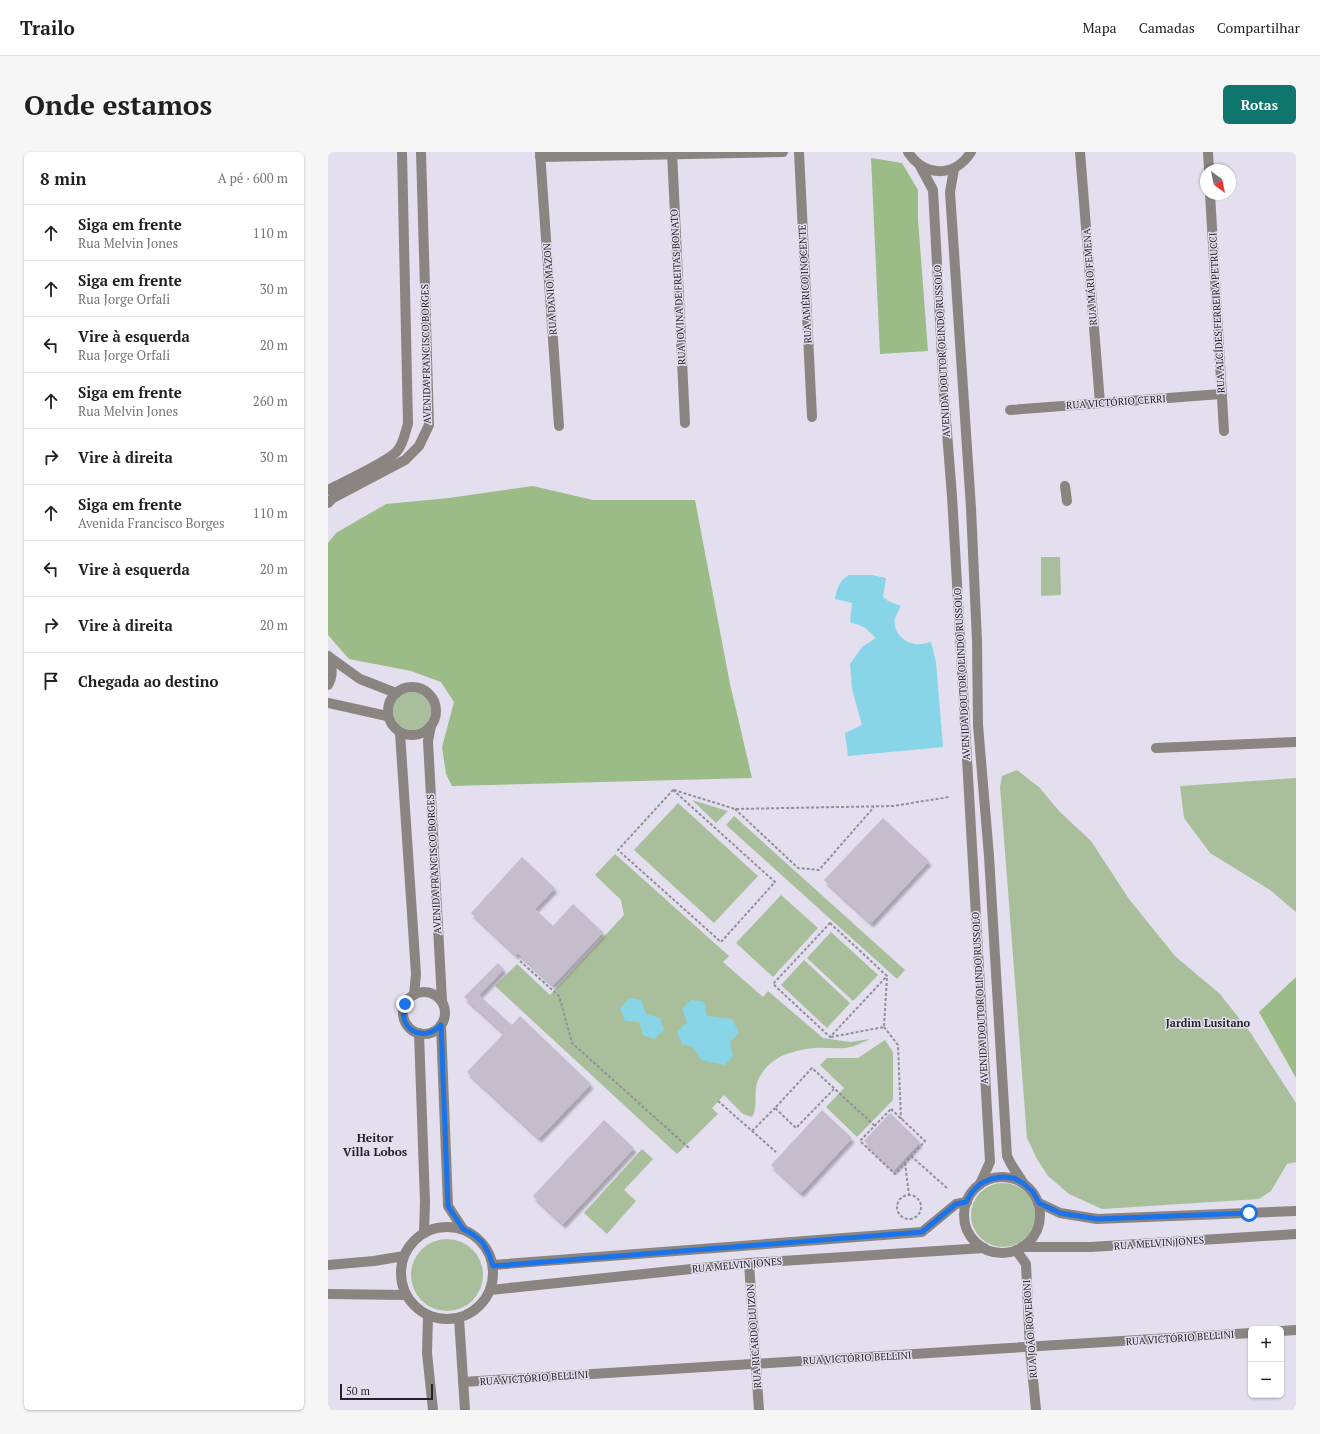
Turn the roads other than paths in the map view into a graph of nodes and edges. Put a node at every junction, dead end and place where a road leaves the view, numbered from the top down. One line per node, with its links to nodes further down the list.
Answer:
1 (402, 152): 22 (street, AVENIDA FRANCISCO BORGES)
2 (421, 152): 22 (street, AVENIDA FRANCISCO BORGES)
3 (783, 152): 9 (street)
4 (799, 152): 18 (street, RUA AMÉRICO INOCENTE)
5 (908, 152): 12 (street, AVENIDA DOUTOR OLINDO RUSSOLO)
6 (971, 152): 13 (street)
7 (1080, 152): 16 (street, RUA MÁRIO FEMENA)
8 (1208, 152): 11 (street)
9 (672, 153): 10 (street); 19 (street, RUA JOVINA DE FREITAS BONATO)
10 (540, 155): 20 (street, RUA DANIO MAZON)
11 (1209, 164)
12 (920, 166): 13 (street); 26 (street, AVENIDA DOUTOR OLINDO RUSSOLO)
13 (954, 169): 25 (street, AVENIDA DOUTOR OLINDO RUSSOLO)
14 (1210, 200): 15 (street, RUA ALCÍDES FERREIRA PETRUCCI)
15 (1221, 394): 16 (street, RUA VICTÓRIO CERRI); 21 (street, RUA ALCÍDES FERREIRA PETRUCCI)
16 (1100, 403): 17 (street, RUA VICTÓRIO CERRI)
17 (1010, 410)
18 (812, 416)
19 (685, 423)
20 (559, 426)
21 (1224, 431)
22 (372, 472): 24 (street, AVENIDA FRANCISCO BORGES); 28 (street, AVENIDA FRANCISCO BORGES)
23 (1065, 486): 27 (street)
24 (328, 490)
25 (970, 494): 26 (street); 29 (street, AVENIDA DOUTOR OLINDO RUSSOLO)
26 (952, 496): 30 (street, AVENIDA DOUTOR OLINDO RUSSOLO)
27 (1067, 501)
28 (328, 503)
29 (971, 508): 30 (street); 31 (street, AVENIDA DOUTOR OLINDO RUSSOLO)
30 (952, 510): 32 (street, AVENIDA DOUTOR OLINDO RUSSOLO)
31 (977, 641): 32 (street); 47 (street, AVENIDA DOUTOR OLINDO RUSSOLO)
32 (960, 642): 46 (street, AVENIDA DOUTOR OLINDO RUSSOLO)
33 (328, 656): 34 (street); 35 (street)
34 (328, 685)
35 (396, 692): 37 (street); 38 (street)
36 (328, 703): 37 (street)
37 (388, 716): 39 (street)
38 (431, 726): 39 (street); 43 (street, AVENIDA FRANCISCO BORGES)
39 (400, 733): 42 (street)
40 (1296, 742): 41 (street)
41 (1156, 748)
42 (414, 995): 43 (street); 45 (street)
43 (442, 1001): 44 (street)
44 (441, 1025): 45 (street); 51 (street)
45 (419, 1033): 52 (street)
46 (980, 1184): 47 (street); 48 (street)
47 (1024, 1184): 49 (street)
48 (966, 1202): 54 (street); 59 (street, RUA MELVIN JONES)
49 (1039, 1203): 50 (street); 55 (street)
50 (1296, 1211)
51 (463, 1229): 52 (street); 59 (street)
52 (424, 1233): 56 (street)
53 (1296, 1234): 55 (street, RUA MELVIN JONES)
54 (984, 1248): 55 (street); 57 (street, RUA MELVIN JONES)
55 (1019, 1249): 68 (street, RUA JOÃO ROVERONI)
56 (404, 1256): 58 (street); 62 (street)
57 (749, 1263): 60 (street, RUA MELVIN JONES); 69 (street, RUA RICARDO LUIZON)
58 (328, 1265)
59 (493, 1266): 60 (street)
60 (490, 1290): 64 (street)
61 (328, 1294): 62 (street)
62 (406, 1295): 63 (street)
63 (428, 1315): 64 (street); 71 (street)
64 (459, 1318): 70 (street)
65 (1296, 1330): 66 (street)
66 (1284, 1331)
67 (1248, 1333): 68 (street, RUA VICTÓRIO BELLINI)
68 (1030, 1348): 69 (street, RUA VICTÓRIO BELLINI); 74 (street, RUA JOÃO ROVERONI)
69 (756, 1363): 70 (street, RUA VICTÓRIO BELLINI); 73 (street, RUA RICARDO LUIZON)
70 (463, 1382): 72 (street)
71 (433, 1410)
72 (465, 1410)
73 (759, 1410)
74 (1036, 1410)

